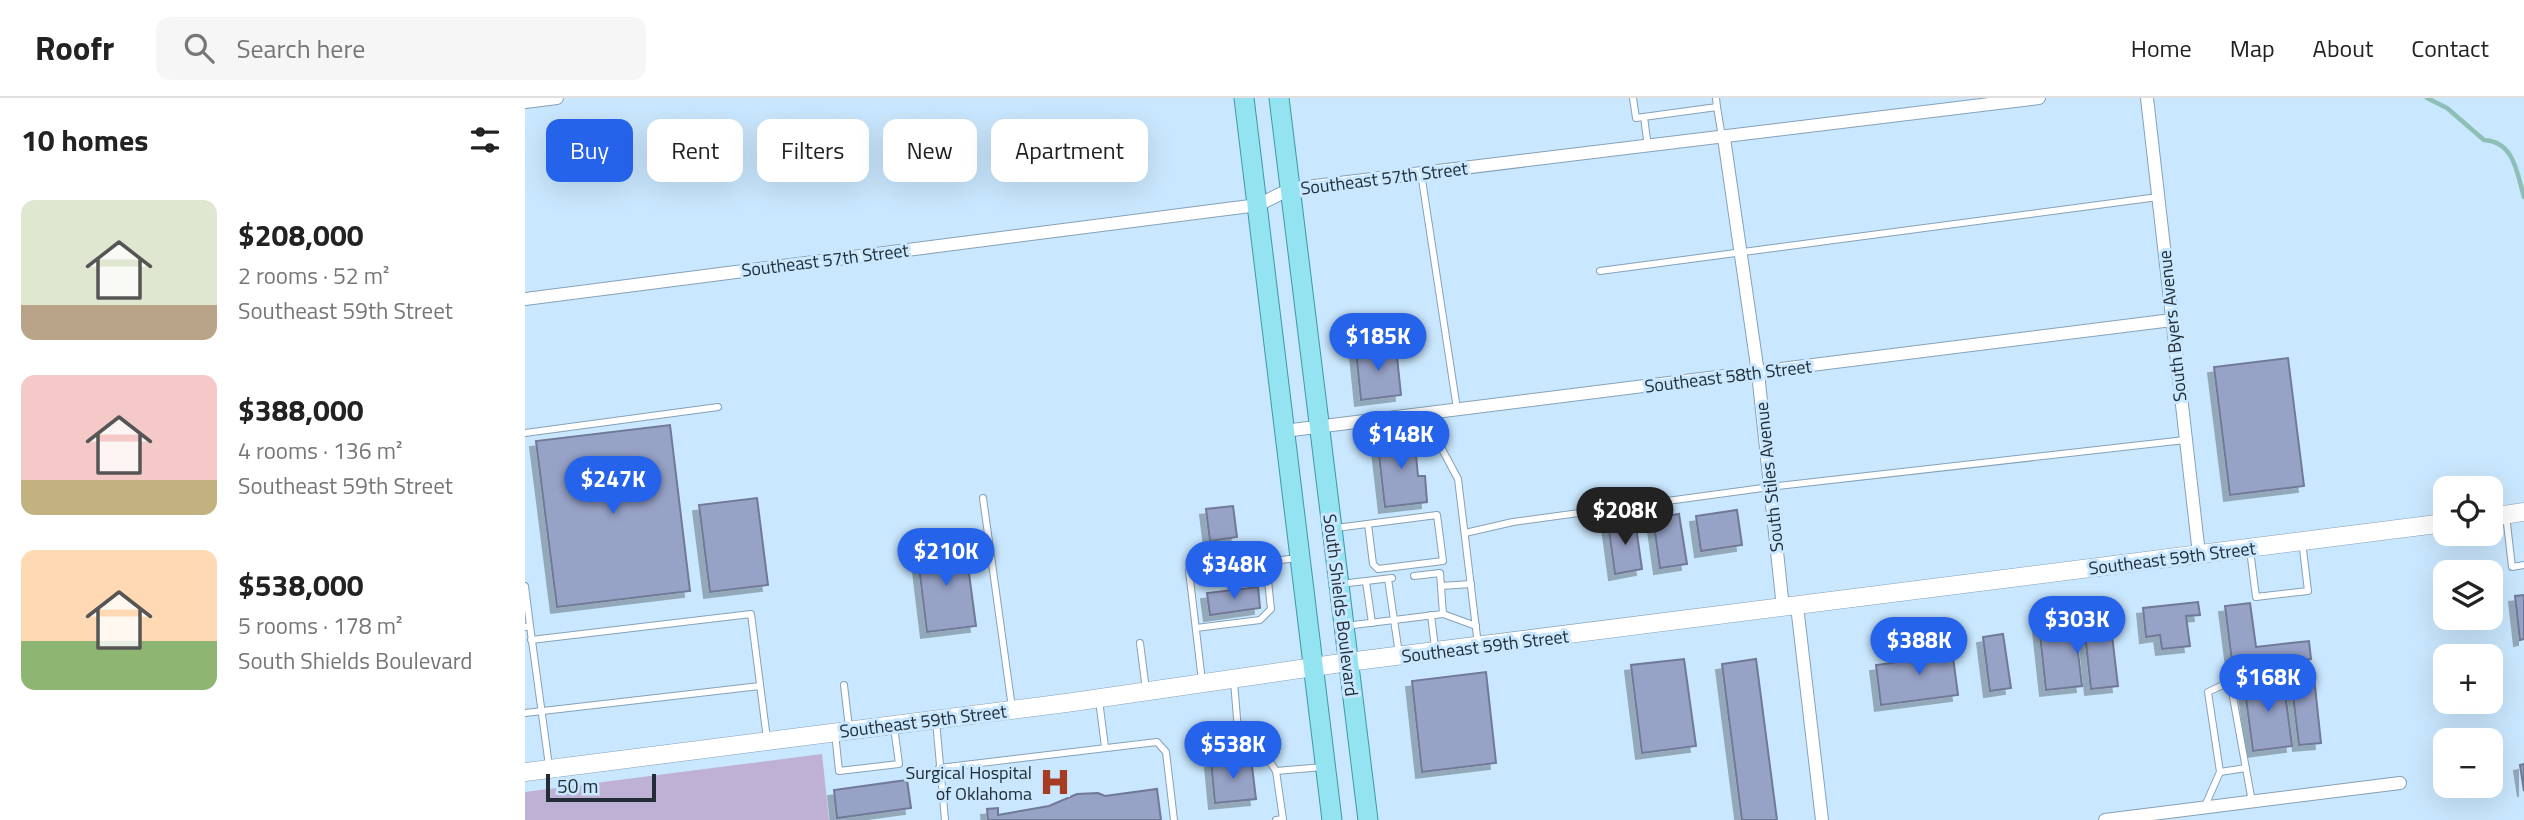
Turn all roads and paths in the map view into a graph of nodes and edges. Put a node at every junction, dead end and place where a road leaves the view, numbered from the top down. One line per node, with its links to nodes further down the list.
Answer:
1 (557, 98): 8 (street)
2 (1244, 98): 16 (main road, South Shields Boulevard)
3 (1279, 98): 14 (main road, South Shields Boulevard)
4 (1633, 98): 10 (lane)
5 (1716, 98): 9 (lane)
6 (2039, 98): 11 (street, Southeast 57th Street)
7 (2147, 98): 15 (street, South Byers Avenue)
8 (525, 102)
9 (1717, 107): 10 (lane); 11 (lane)
10 (1644, 117): 12 (lane)
11 (1723, 138): 12 (street, Southeast 57th Street); 17 (street, South Stiles Avenue)
12 (1648, 147): 13 (street, Southeast 57th Street)
13 (1421, 173): 14 (street, Southeast 57th Street); 23 (lane)
14 (1290, 190): 16 (street, Southeast 57th Street); 25 (main road, South Shields Boulevard)
15 (2158, 197): 17 (lane); 20 (street, South Byers Avenue)
16 (1258, 205): 19 (street, Southeast 57th Street); 26 (main road, South Shields Boulevard)
17 (1740, 252): 18 (lane); 21 (street, South Stiles Avenue)
18 (1600, 271)
19 (525, 299)
20 (2172, 320): 21 (street, Southeast 58th Street); 28 (street, South Byers Avenue)
21 (1758, 373): 23 (street, Southeast 58th Street); 29 (street, South Stiles Avenue)
22 (717, 407): 27 (lane)
23 (1457, 410): 24 (street, Southeast 58th Street)
24 (1433, 412): 25 (street, Southeast 58th Street); 35 (lane)
25 (1319, 426): 26 (street, Southeast 58th Street); 34 (main road, South Shields Boulevard)
26 (1285, 431): 39 (main road, South Shields Boulevard)
27 (525, 433)
28 (2185, 440): 29 (lane); 38 (street, South Byers Avenue)
29 (1770, 487): 35 (lane); 48 (street, South Stiles Avenue)
30 (983, 498): 70 (lane)
31 (2507, 515): 41 (lane)
32 (1368, 524): 32 (lane); 34 (lane)
33 (2433, 525): 36 (main road, Southeast 59th Street)
34 (1331, 529): 45 (main road, South Shields Boulevard)
35 (1465, 533): 44 (lane)
36 (2302, 541): 37 (main road, Southeast 59th Street); 37 (lane)
37 (2250, 548): 38 (main road, Southeast 59th Street)
38 (2199, 554): 48 (main road, Southeast 59th Street)
39 (1300, 558): 40 (lane); 63 (main road, South Shields Boulevard)
40 (1266, 562): 56 (lane); 56 (lane)
41 (2524, 565)
42 (1414, 576): 47 (lane)
43 (1366, 582): 45 (lane); 51 (lane); 52 (lane)
44 (1471, 584): 47 (lane); 55 (lane)
45 (1338, 585): 54 (main road, South Shields Boulevard)
46 (525, 586): 53 (lane)
47 (1441, 586): 49 (lane)
48 (1790, 607): 59 (main road, Southeast 59th Street); 93 (street, South Stiles Avenue)
49 (1443, 614): 50 (lane); 55 (lane)
50 (1431, 615): 51 (lane); 60 (lane)
51 (1393, 620): 52 (lane); 61 (lane)
52 (1372, 623): 54 (lane)
53 (527, 626): 57 (lane)
54 (1343, 626): 62 (main road, South Shields Boulevard)
55 (1476, 626): 59 (lane)
56 (1196, 628): 65 (lane)
57 (531, 640): 67 (lane); 71 (lane)
58 (1140, 643): 68 (lane)
59 (1479, 647): 60 (main road, Southeast 59th Street)
60 (1435, 652): 61 (main road, Southeast 59th Street)
61 (1399, 656): 62 (main road, Southeast 59th Street)
62 (1348, 662): 63 (main road, Southeast 59th Street); 92 (main road, South Shields Boulevard)
63 (1314, 669): 64 (main road, Southeast 59th Street); 78 (main road, South Shields Boulevard)
64 (1234, 679): 65 (main road, Southeast 59th Street); 82 (lane)
65 (1202, 683): 68 (main road, Southeast 59th Street)
66 (844, 685): 75 (lane)
67 (760, 686): 71 (lane); 76 (lane)
68 (1146, 691): 69 (main road, Southeast 59th Street)
69 (1099, 698): 70 (main road, Southeast 59th Street); 77 (lane)
70 (1012, 710): 73 (main road, Southeast 59th Street)
71 (541, 712): 72 (lane); 81 (lane)
72 (525, 713)
73 (936, 719): 74 (main road, Southeast 59th Street); 79 (lane)
74 (893, 725): 75 (main road, Southeast 59th Street); 75 (lane)
75 (842, 732): 76 (main road, Southeast 59th Street)
76 (767, 741): 81 (main road, Southeast 59th Street)
77 (1105, 747): 79 (lane); 89 (lane)
78 (1326, 767): 82 (lane); 91 (main road, South Shields Boulevard)
79 (939, 768): 88 (lane)
80 (2246, 768): 84 (lane); 84 (lane); 86 (lane)
81 (550, 769): 83 (main road, Southeast 59th Street)
82 (1276, 771): 90 (lane)
83 (525, 772)
84 (2220, 772): 87 (lane)
85 (2400, 783): 86 (street)
86 (2252, 802): 87 (street)
87 (2204, 808): 94 (street)
88 (945, 820)
89 (1174, 820)
90 (1276, 820)
91 (1332, 820)
92 (1368, 820)
93 (1822, 820)
94 (2105, 820)

